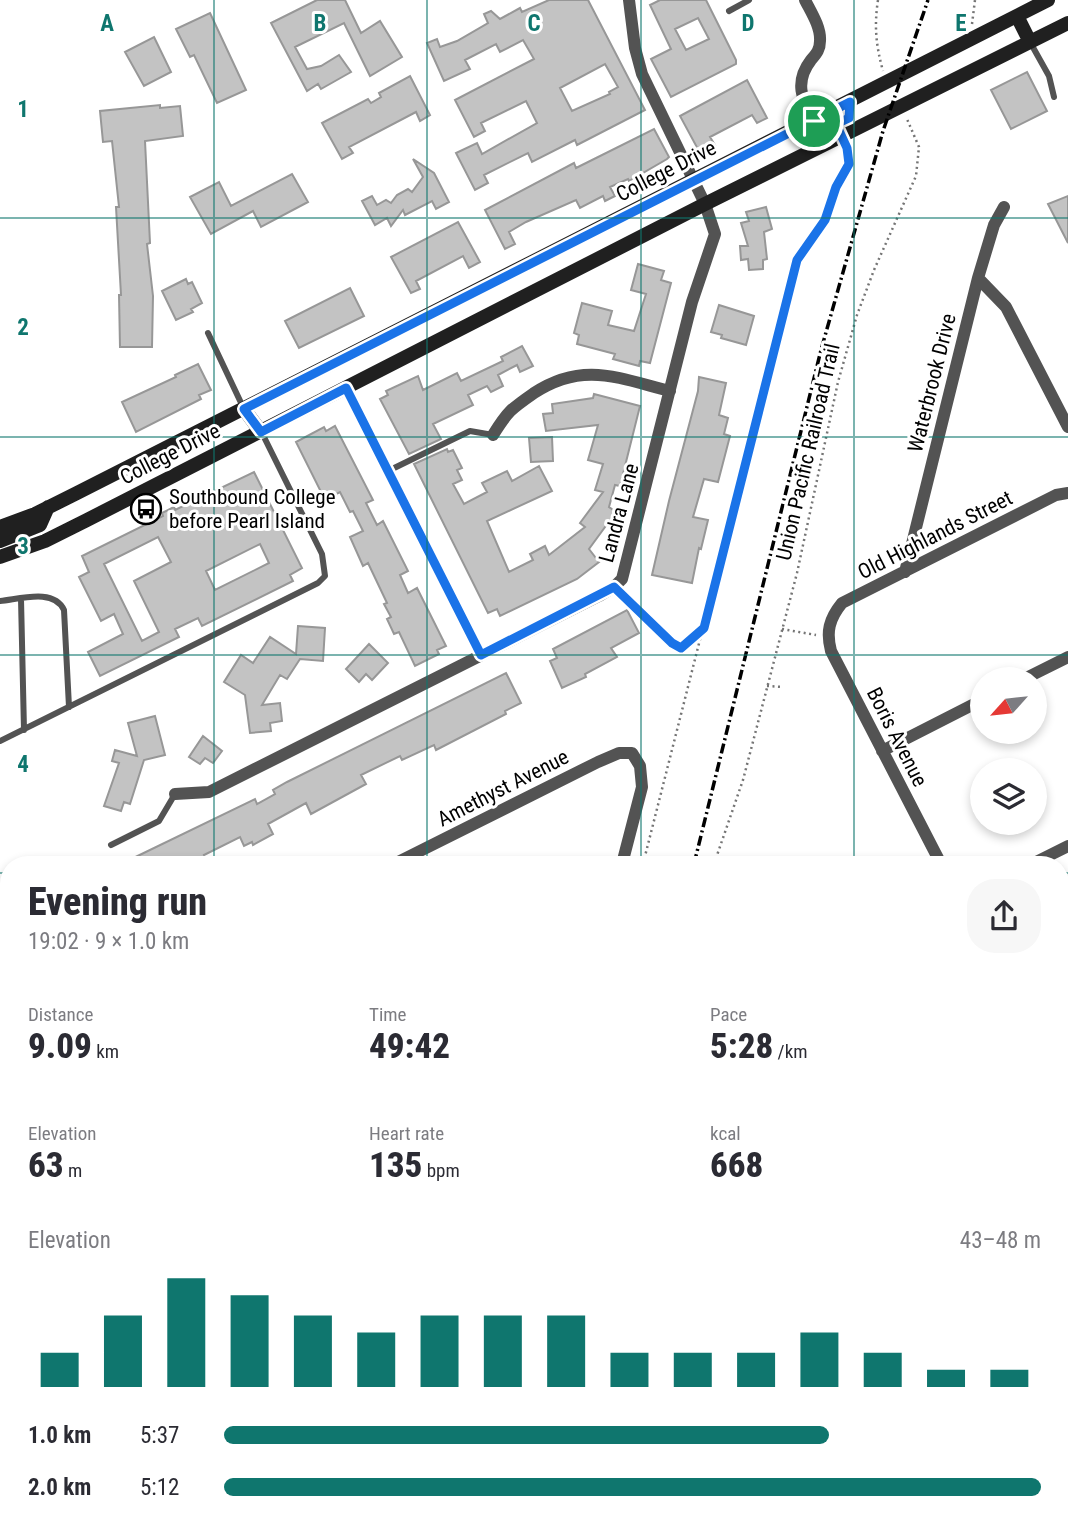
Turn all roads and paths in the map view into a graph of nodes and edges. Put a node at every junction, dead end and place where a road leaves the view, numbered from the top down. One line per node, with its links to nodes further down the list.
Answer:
1 (629, 0): 15 (street, Landra Lane)
2 (750, 0): 6 (lane)
3 (805, 0): 13 (street)
4 (878, 0): 10 (path)
5 (1048, 0): 7 (main road, College Drive)
6 (729, 11)
7 (1017, 16): 9 (main road); 13 (main road, College Drive)
8 (1068, 23): 9 (main road, College Drive)
9 (1030, 42): 11 (lane); 14 (main road, College Drive)
10 (876, 75)
11 (1054, 97)
12 (908, 118): 38 (path, Union Pacific Railroad Trail)
13 (814, 121): 15 (main road, College Drive)
14 (842, 136): 16 (main road, College Drive); 37 (path)
15 (694, 180): 16 (street, Landra Lane); 22 (main road, College Drive)
16 (705, 204): 20 (main road, College Drive); 21 (street, Landra Lane)
17 (1004, 207): 18 (street, Waterbrook Drive)
18 (978, 278): 23 (street); 32 (street, Waterbrook Drive)
19 (208, 333): 22 (lane)
20 (346, 388): 24 (main road, College Drive); 26 (street)
21 (670, 391): 25 (street); 33 (street, Landra Lane)
22 (244, 409): 24 (main road); 28 (main road, College Drive)
23 (1068, 427)
24 (261, 432): 31 (main road, College Drive); 45 (lane)
25 (493, 435): 26 (lane)
26 (388, 471): 40 (street)
27 (1068, 493): 32 (street, Old Highlands Street)
28 (48, 507): 29 (main road, College Drive); 30 (main road)
29 (0, 527)
30 (0, 541)
31 (0, 557)
32 (905, 572): 36 (street, Old Highlands Street)
33 (614, 587): 37 (path); 40 (street, Landra Lane)
34 (21, 599): 35 (lane); 45 (lane); 47 (lane)
35 (0, 601)
36 (829, 624): 49 (street, Boris Avenue)
37 (704, 628): 55 (path)
38 (782, 629): 39 (path); 43 (path, Union Pacific Railroad Trail)
39 (816, 635)
40 (481, 655): 50 (street, Landra Lane)
41 (1068, 657): 42 (street)
42 (1047, 668)
43 (767, 686): 44 (path); 56 (path, Union Pacific Railroad Trail)
44 (783, 687)
45 (69, 707): 47 (lane)
46 (970, 707): 49 (street)
47 (24, 730): 48 (lane)
48 (0, 741)
49 (882, 751): 57 (street, Boris Avenue)
50 (175, 794): 51 (lane)
51 (111, 845)
52 (1068, 846): 58 (street)
53 (410, 856): 54 (street, Amethyst Avenue)
54 (624, 856)
55 (645, 856)
56 (717, 856)
57 (937, 856)
58 (1048, 856)

